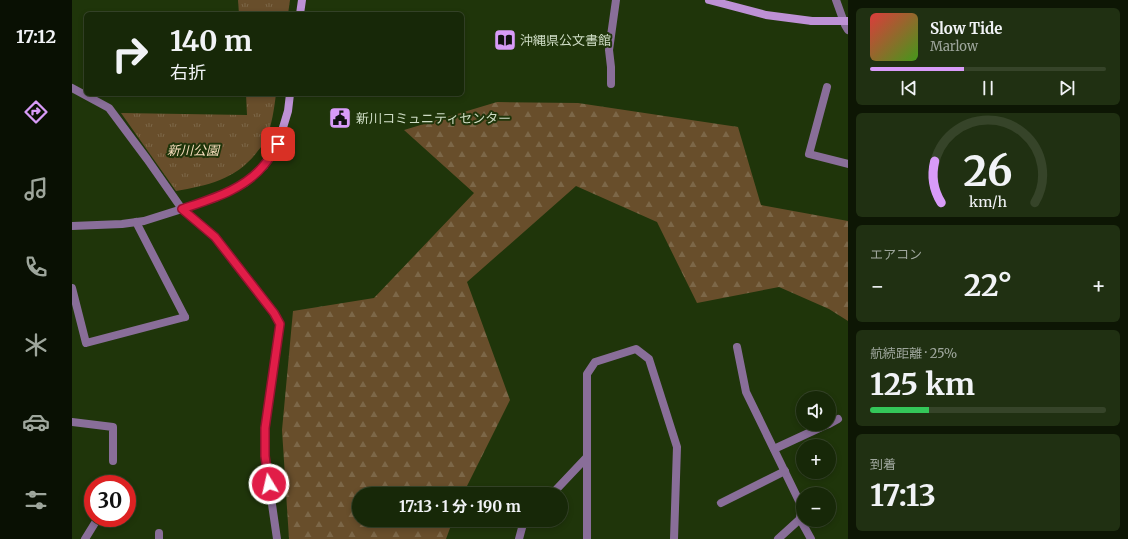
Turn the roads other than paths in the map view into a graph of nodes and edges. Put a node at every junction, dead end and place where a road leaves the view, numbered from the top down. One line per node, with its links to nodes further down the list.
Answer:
1 (302, 0): 5 (street)
2 (616, 0): 8 (street)
3 (709, 0): 6 (street, bridge)
4 (836, 0): 7 (street)
5 (300, 12)
6 (848, 21)
7 (848, 30)
8 (611, 84)
9 (827, 87): 14 (street)
10 (72, 88): 11 (street)
11 (84, 94)
12 (87, 96): 15 (street)
13 (290, 96): 15 (street)
14 (848, 164)
15 (182, 209): 16 (street); 34 (street)
16 (136, 222): 17 (street); 18 (street)
17 (72, 226)
18 (72, 288)
19 (737, 347): 22 (street)
20 (72, 422): 24 (street)
21 (814, 431): 22 (street)
22 (774, 449): 25 (street)
23 (587, 457): 26 (street); 36 (street); 37 (street)
24 (113, 461)
25 (785, 471): 27 (street); 28 (street)
26 (559, 487)
27 (796, 494)
28 (721, 503)
29 (796, 523): 38 (street)
30 (92, 527): 33 (street)
31 (523, 527): 35 (street)
32 (804, 527): 39 (street)
33 (85, 539)
34 (277, 539)
35 (518, 539)
36 (587, 539)
37 (674, 539)
38 (778, 539)
39 (811, 539)

